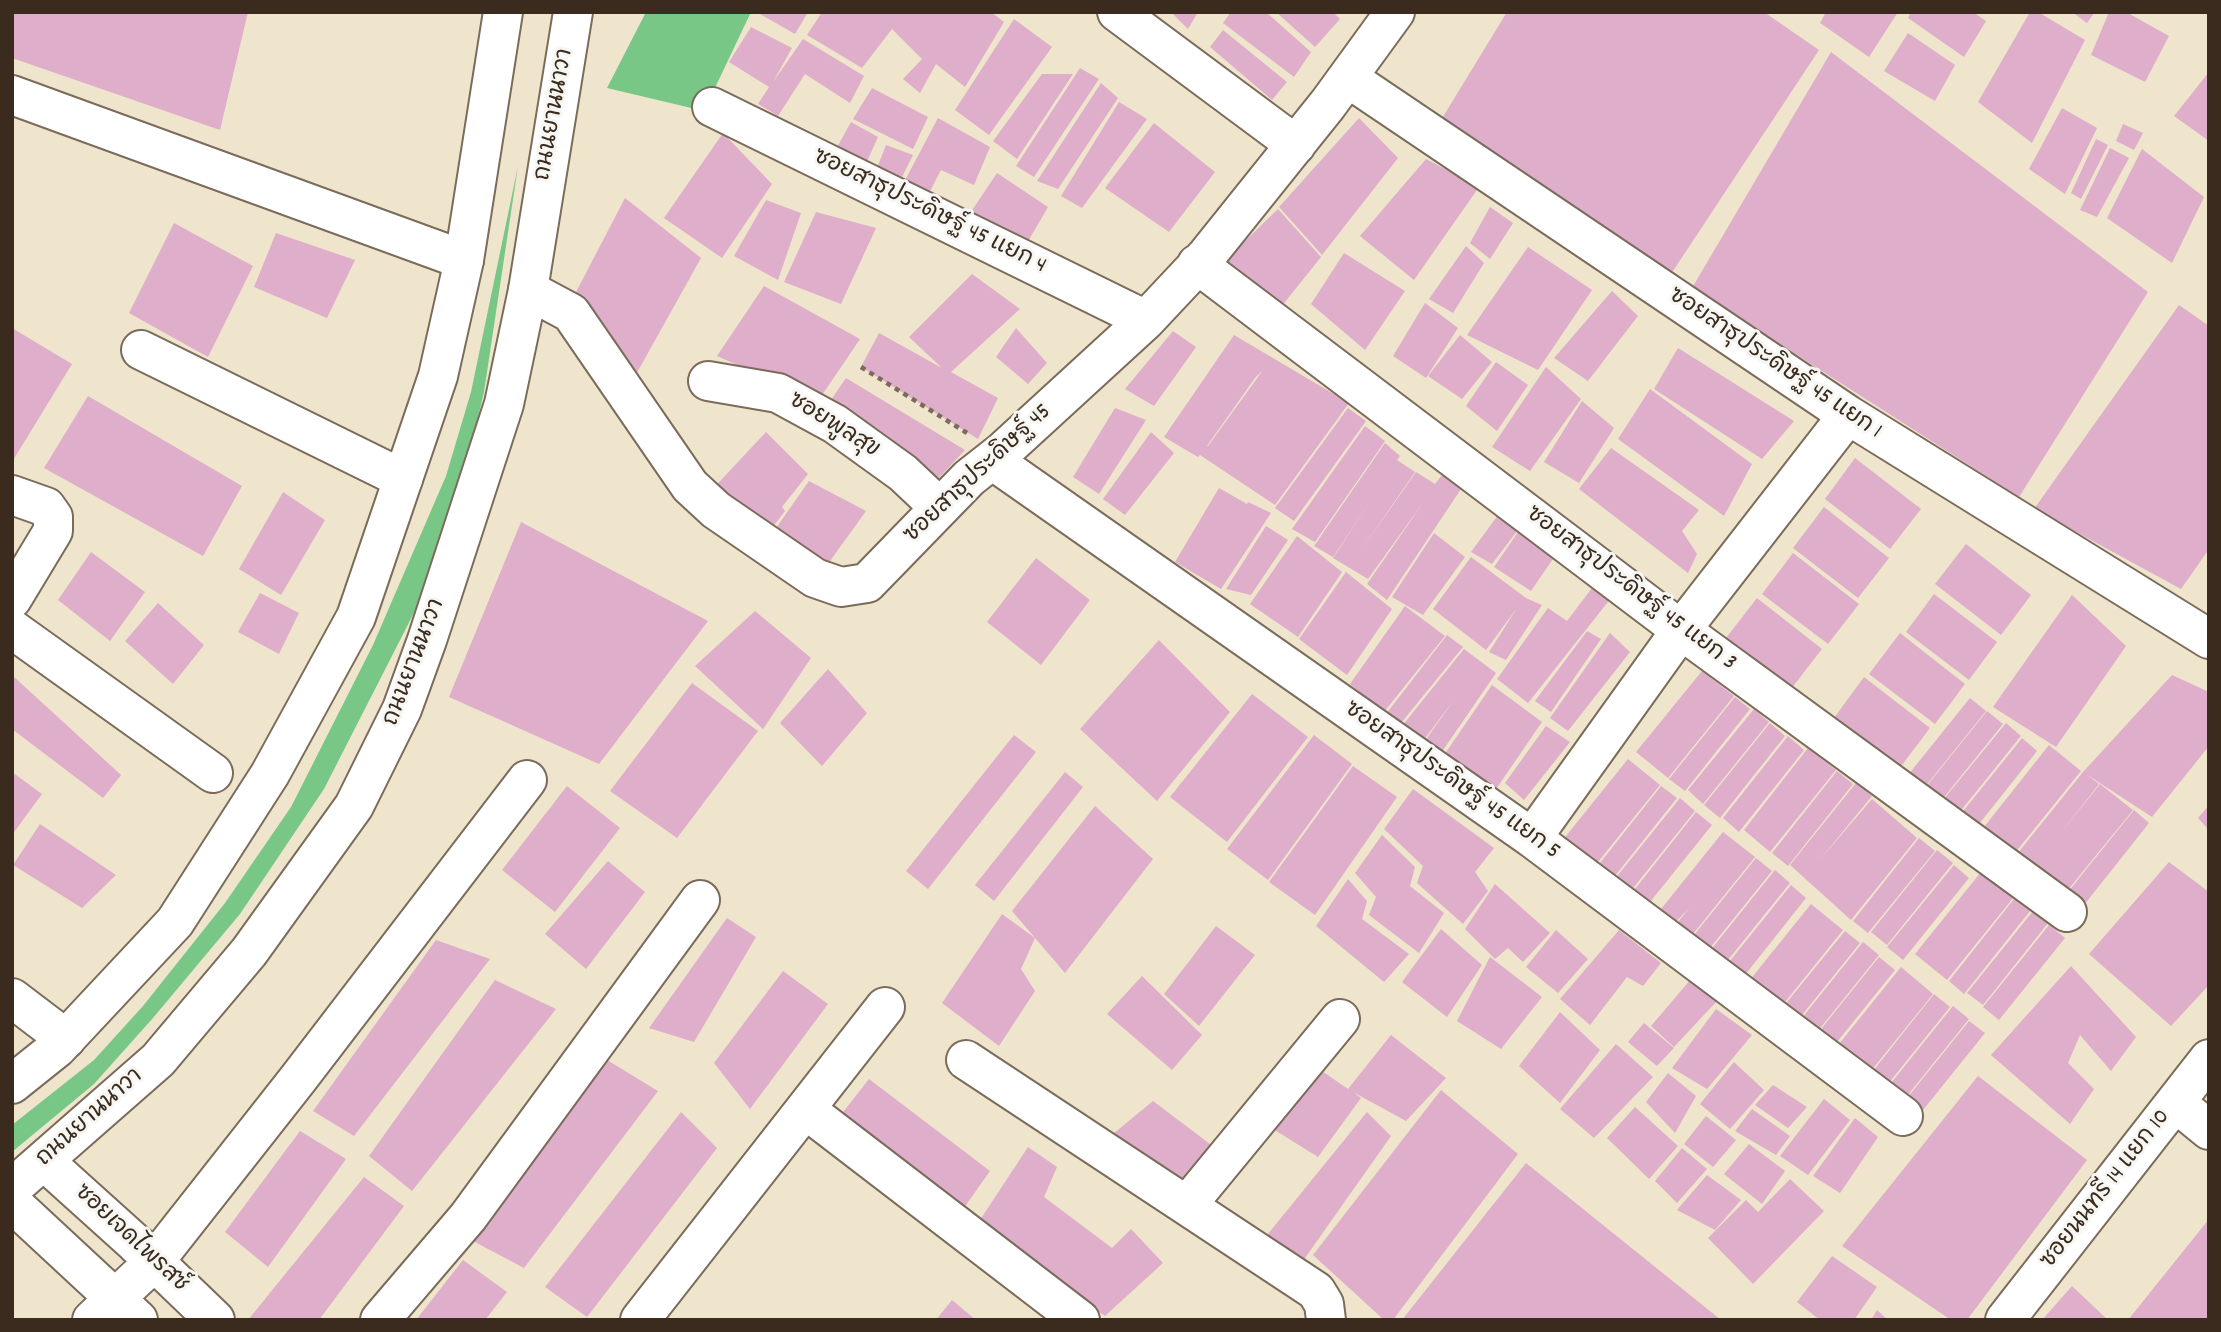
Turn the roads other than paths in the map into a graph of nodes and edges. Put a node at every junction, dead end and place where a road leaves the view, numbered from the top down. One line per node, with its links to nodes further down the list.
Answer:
1 (503, 12): 10 (street)
2 (528, 12): 10 (street)
3 (1117, 12): 9 (street)
4 (1395, 12): 6 (street, ซอยสาธุประดิษฐ์ 45)
5 (567, 24): 13 (street, ถนนยานนาวา)
6 (1348, 78): 9 (street, ซอยสาธุประดิษฐ์ 45); 17 (street, ซอยสาธุประดิษฐ์ 45 แยก 1)
7 (12, 96): 11 (street)
8 (712, 107): 14 (street, ซอยสาธุประดิษฐ์ 45 แยก 4)
9 (1296, 145): 12 (street, ซอยสาธุประดิษฐ์ 45)
10 (482, 146): 11 (street)
11 (464, 260): 19 (street)
12 (1197, 264): 14 (street, ซอยสาธุประดิษฐ์ 45); 24 (street, ซอยสาธุประดิษฐ์ 45 แยก 3)
13 (528, 290): 21 (street, ซอยสาธุประดิษฐ์ 45); 42 (street, ถนนยานนาวา)
14 (1146, 320): 18 (street, ซอยสาธุประดิษฐ์ 45)
15 (141, 349): 19 (street)
16 (708, 381): 21 (street, ซอยพูลสุข)
17 (1848, 415): 24 (street); 25 (street, ซอยสาธุประดิษฐ์ 45 แยก 1)
18 (997, 456): 21 (street, ซอยสาธุประดิษฐ์ 45); 28 (street, ซอยสาธุประดิษฐ์ 45 แยก 5)
19 (403, 479): 34 (street)
20 (12, 495): 22 (street)
21 (940, 508)
22 (12, 599)
23 (12, 629): 26 (street)
24 (1681, 629): 28 (street); 30 (street, ซอยสาธุประดิษฐ์ 45 แยก 3)
25 (2209, 639)
26 (213, 773)
27 (527, 780): 46 (street)
28 (1532, 838): 40 (street, ซอยสาธุประดิษฐ์ 45 แยก 5)
29 (701, 900): 49 (street)
30 (2067, 912)
31 (12, 998): 34 (street)
32 (885, 1007): 39 (street)
33 (1340, 1019): 45 (street)
34 (65, 1039): 37 (street)
35 (2209, 1059): 38 (street, ซอยนนทรี 14 แยก 10)
36 (966, 1060): 45 (street)
37 (12, 1084)
38 (2176, 1103): 41 (street); 53 (street, ซอยนนทรี 14 แยก 10)
39 (805, 1109): 50 (street); 51 (street)
40 (1903, 1116)
41 (2209, 1130)
42 (44, 1161): 43 (street, ถนนยานนาวา); 46 (street, ซอยเจดไพรสซ์)
43 (12, 1188)
44 (12, 1203): 47 (street)
45 (1187, 1205): 52 (street)
46 (154, 1262): 47 (street); 48 (street, ซอยเจดไพรสซ์)
47 (115, 1313)
48 (215, 1320)
49 (380, 1320)
50 (640, 1320)
51 (1080, 1320)
52 (1326, 1320)
53 (2005, 1320)

